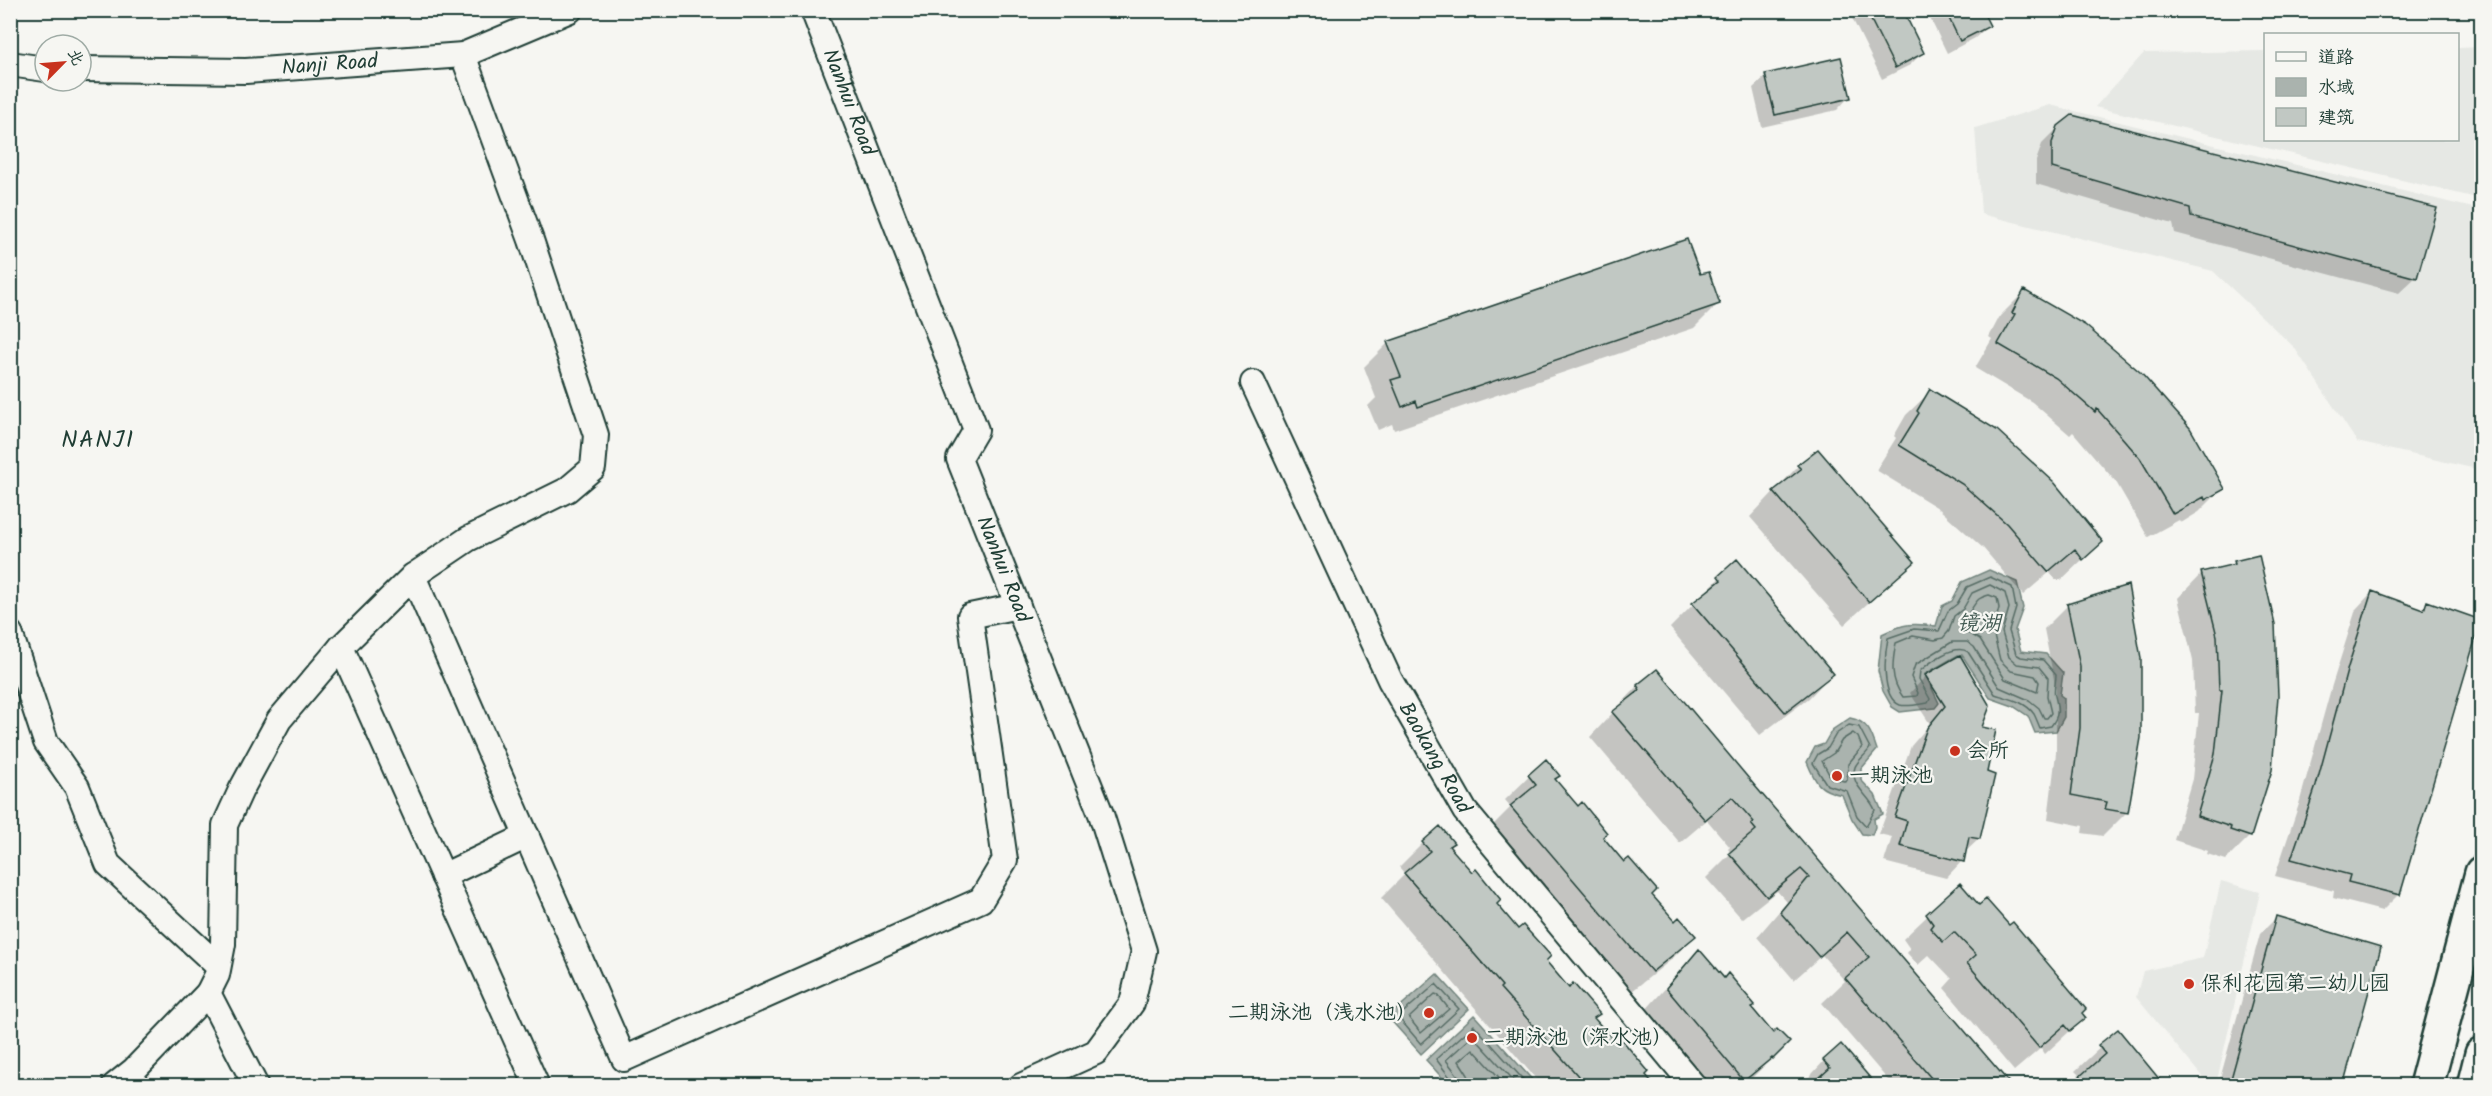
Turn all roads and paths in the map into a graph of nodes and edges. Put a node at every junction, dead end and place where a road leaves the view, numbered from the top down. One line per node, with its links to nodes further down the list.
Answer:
1 (570, 10): 3 (street, Nanji Road)
2 (813, 10): 9 (street, Nanhui Road)
3 (463, 56): 6 (street, Nanji Road); 8 (street)
4 (10, 64): 5 (street)
5 (33, 67)
6 (93, 69)
7 (1254, 383): 22 (street, Baokang Road)
8 (413, 576): 11 (street); 12 (street)
9 (1018, 606): 12 (street); 21 (street, Nanhui Road)
10 (10, 633): 15 (street)
11 (341, 647): 14 (street); 15 (street)
12 (527, 836): 14 (street)
13 (2481, 873): 23 (main road)
14 (443, 876): 20 (street)
15 (218, 966): 16 (street)
16 (208, 993): 18 (street); 19 (street)
17 (2481, 1054): 24 (main road)
18 (114, 1086)
19 (256, 1086)
20 (537, 1086)
21 (1021, 1086)
22 (1694, 1086)
23 (2426, 1086)
24 (2474, 1086)

